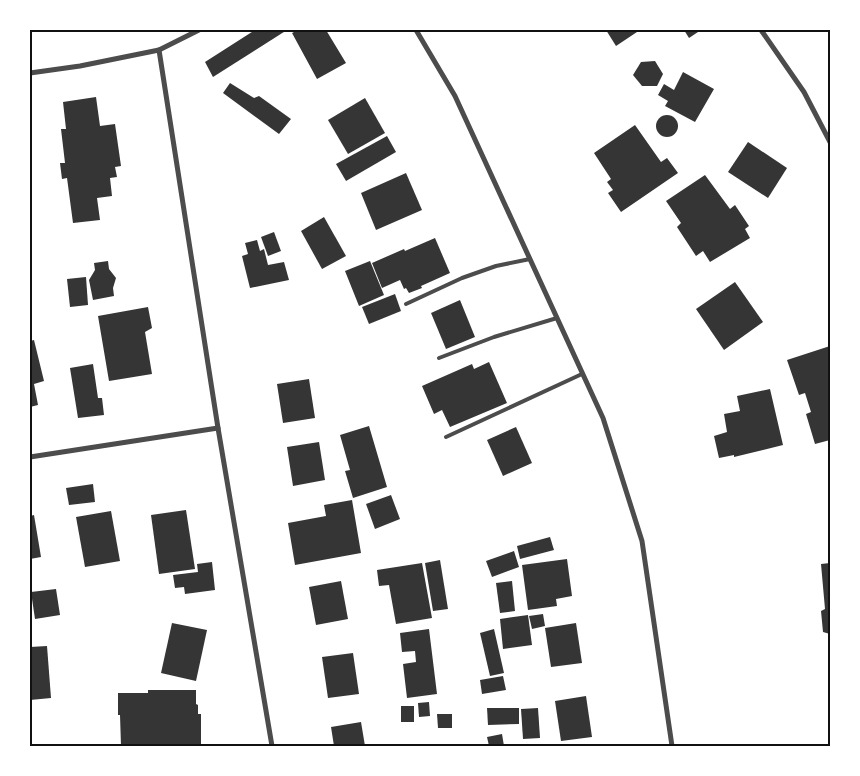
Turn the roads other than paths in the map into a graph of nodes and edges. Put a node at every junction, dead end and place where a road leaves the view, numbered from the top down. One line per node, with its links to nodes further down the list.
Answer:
1 (199, 30): 4 (street)
2 (416, 30): 7 (street)
3 (761, 30): 6 (street)
4 (159, 50): 5 (street); 12 (street)
5 (30, 73)
6 (830, 142)
7 (530, 259): 8 (lane); 9 (street)
8 (406, 304)
9 (558, 318): 10 (lane); 11 (street)
10 (439, 358)
11 (582, 374): 13 (lane); 16 (street)
12 (218, 428): 14 (street); 15 (street)
13 (446, 437)
14 (30, 457)
15 (272, 746)
16 (672, 746)

